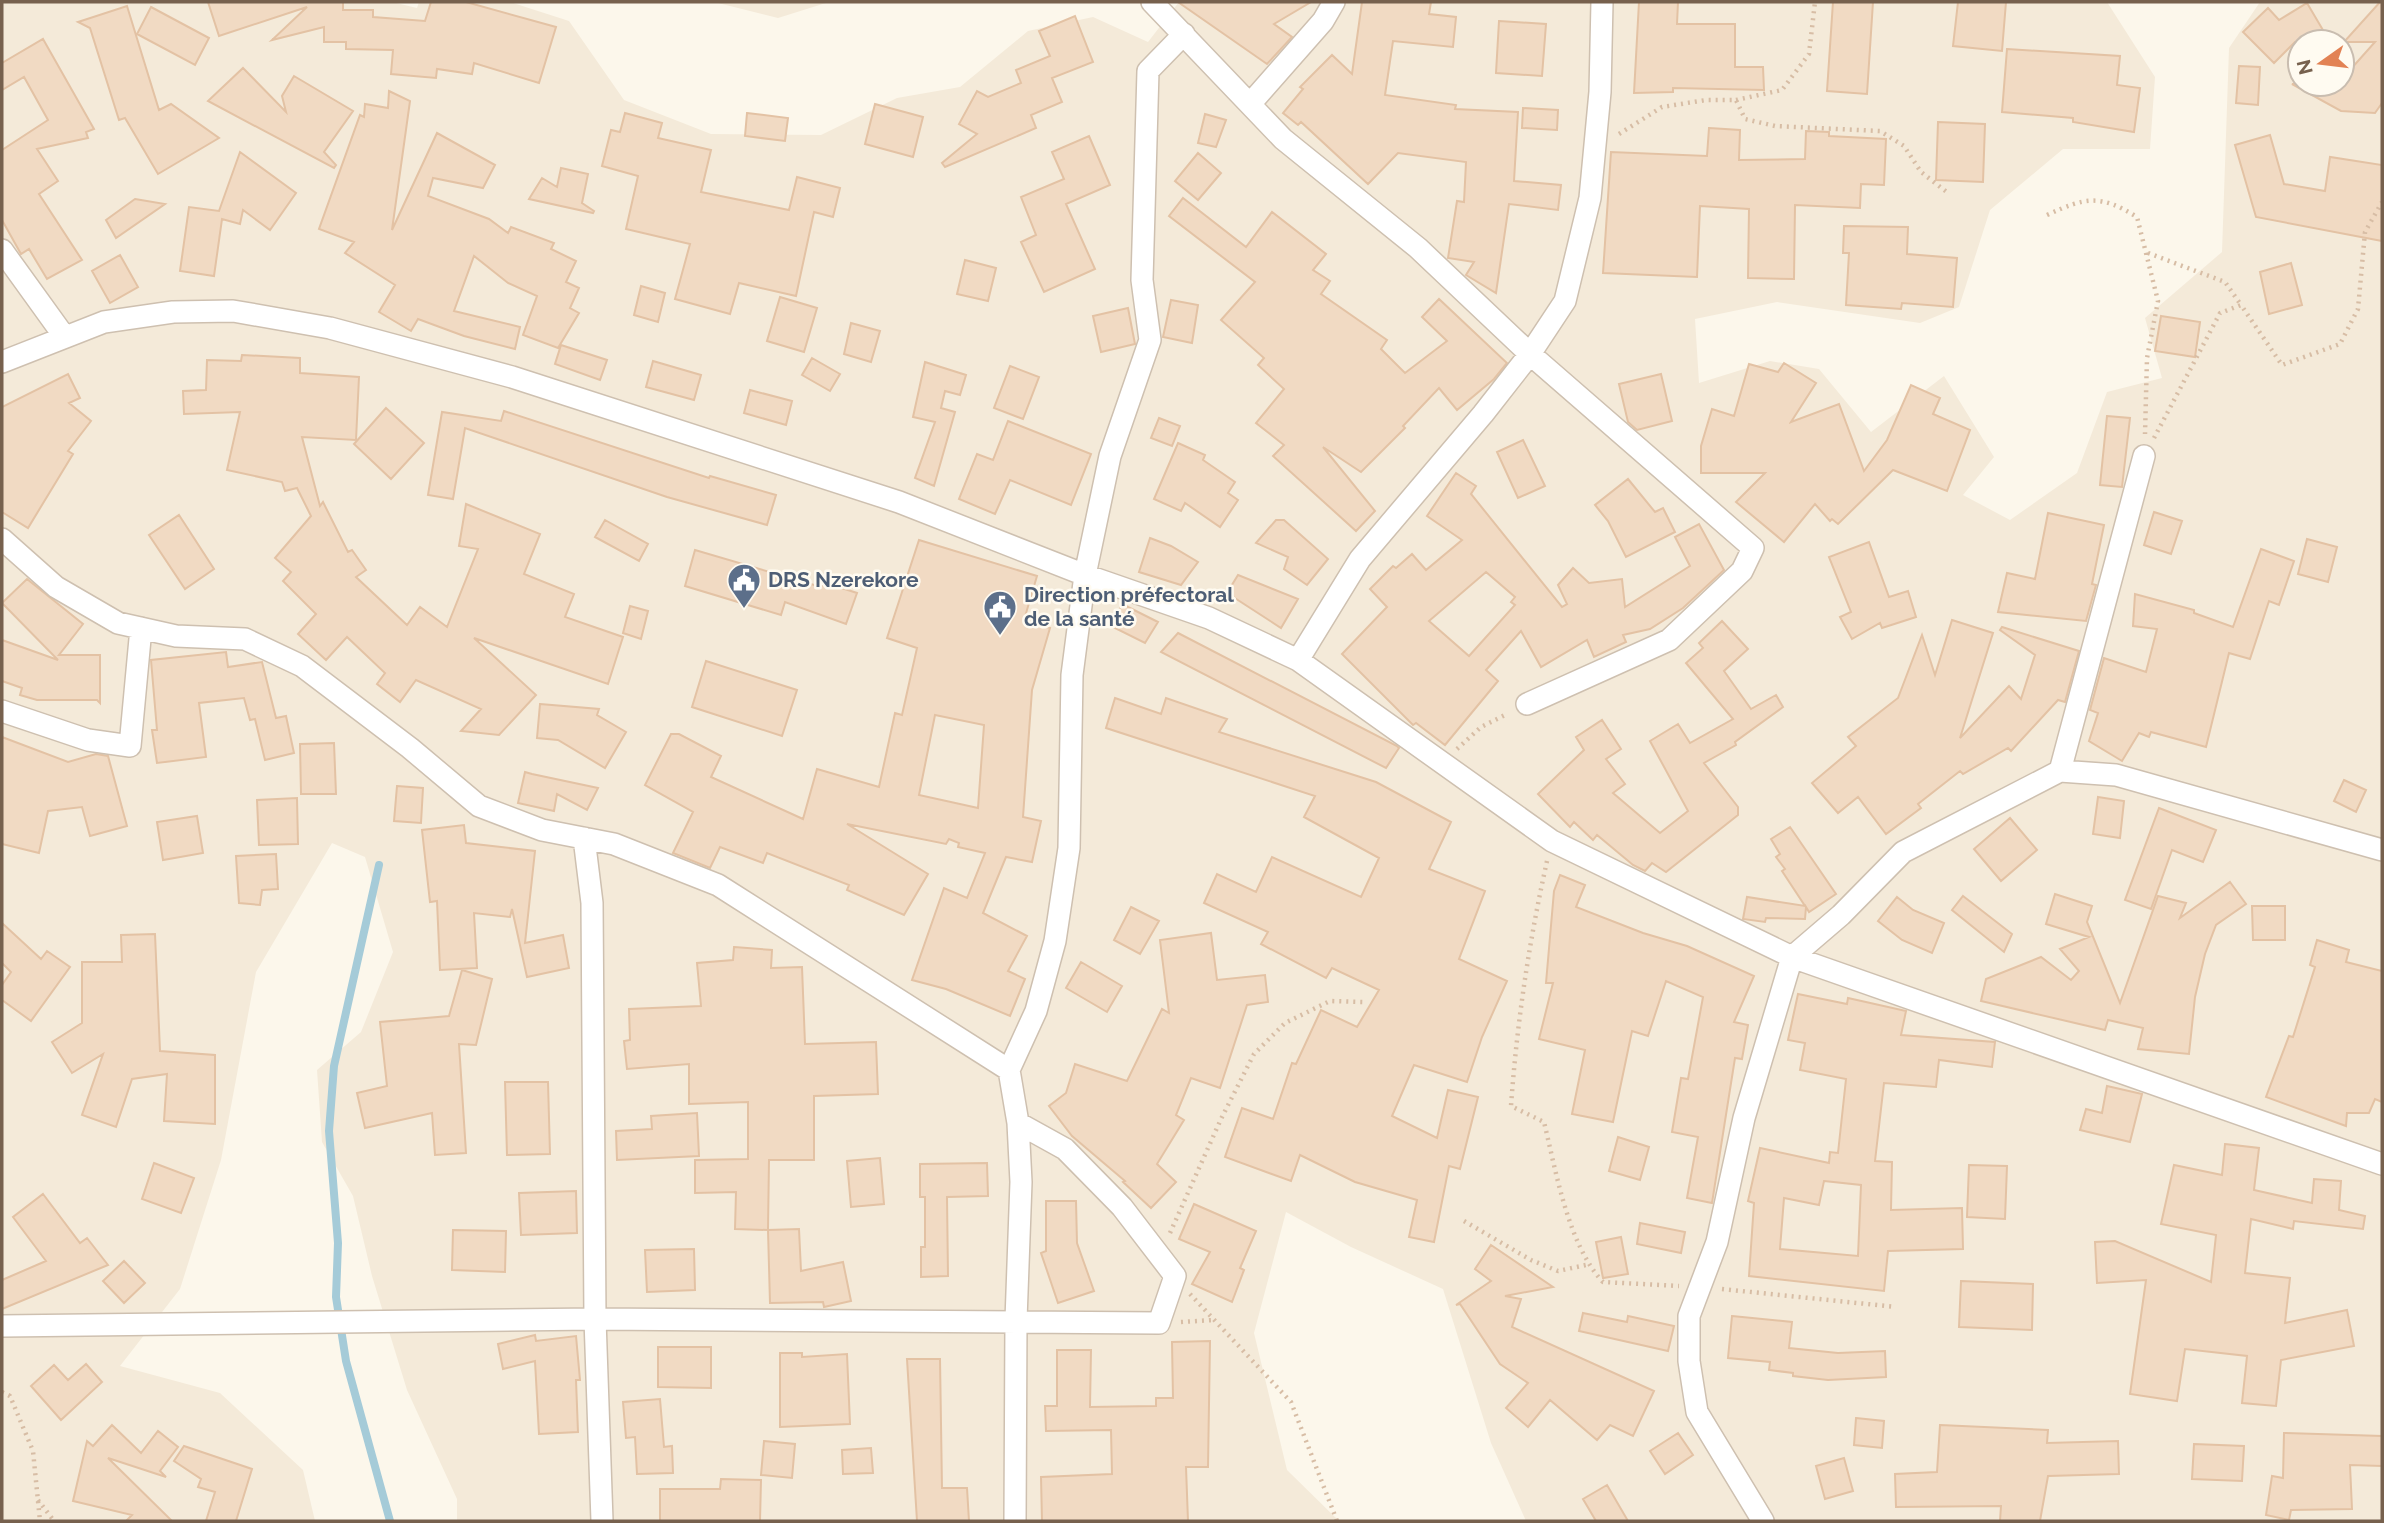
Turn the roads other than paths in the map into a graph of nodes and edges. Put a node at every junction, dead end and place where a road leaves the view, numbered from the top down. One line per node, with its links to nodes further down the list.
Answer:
1 (1152, 2): 4 (street)
2 (1334, 2): 5 (street)
3 (1602, 2): 8 (street)
4 (1184, 34): 5 (street); 12 (street)
5 (1250, 104): 8 (street)
6 (2, 250): 7 (street)
7 (64, 336): 9 (street); 12 (street)
8 (1531, 354): 14 (street); 15 (street)
9 (2, 362)
10 (2144, 456): 17 (street)
11 (2, 539): 13 (street)
12 (1085, 575): 14 (street); 21 (street)
13 (141, 628): 16 (street); 18 (street)
14 (1298, 660): 20 (street)
15 (1527, 704)
16 (2, 711)
17 (2060, 771): 19 (street); 20 (street)
18 (584, 838): 21 (street); 24 (street)
19 (2382, 850)
20 (1792, 957): 23 (street); 29 (street)
21 (1009, 1070): 22 (street)
22 (1018, 1123): 25 (street); 25 (street)
23 (2382, 1164)
24 (595, 1319): 25 (street); 26 (street); 27 (street)
25 (1016, 1320): 28 (street)
26 (2, 1326)
27 (602, 1521)
28 (1015, 1521)
29 (1763, 1521)

